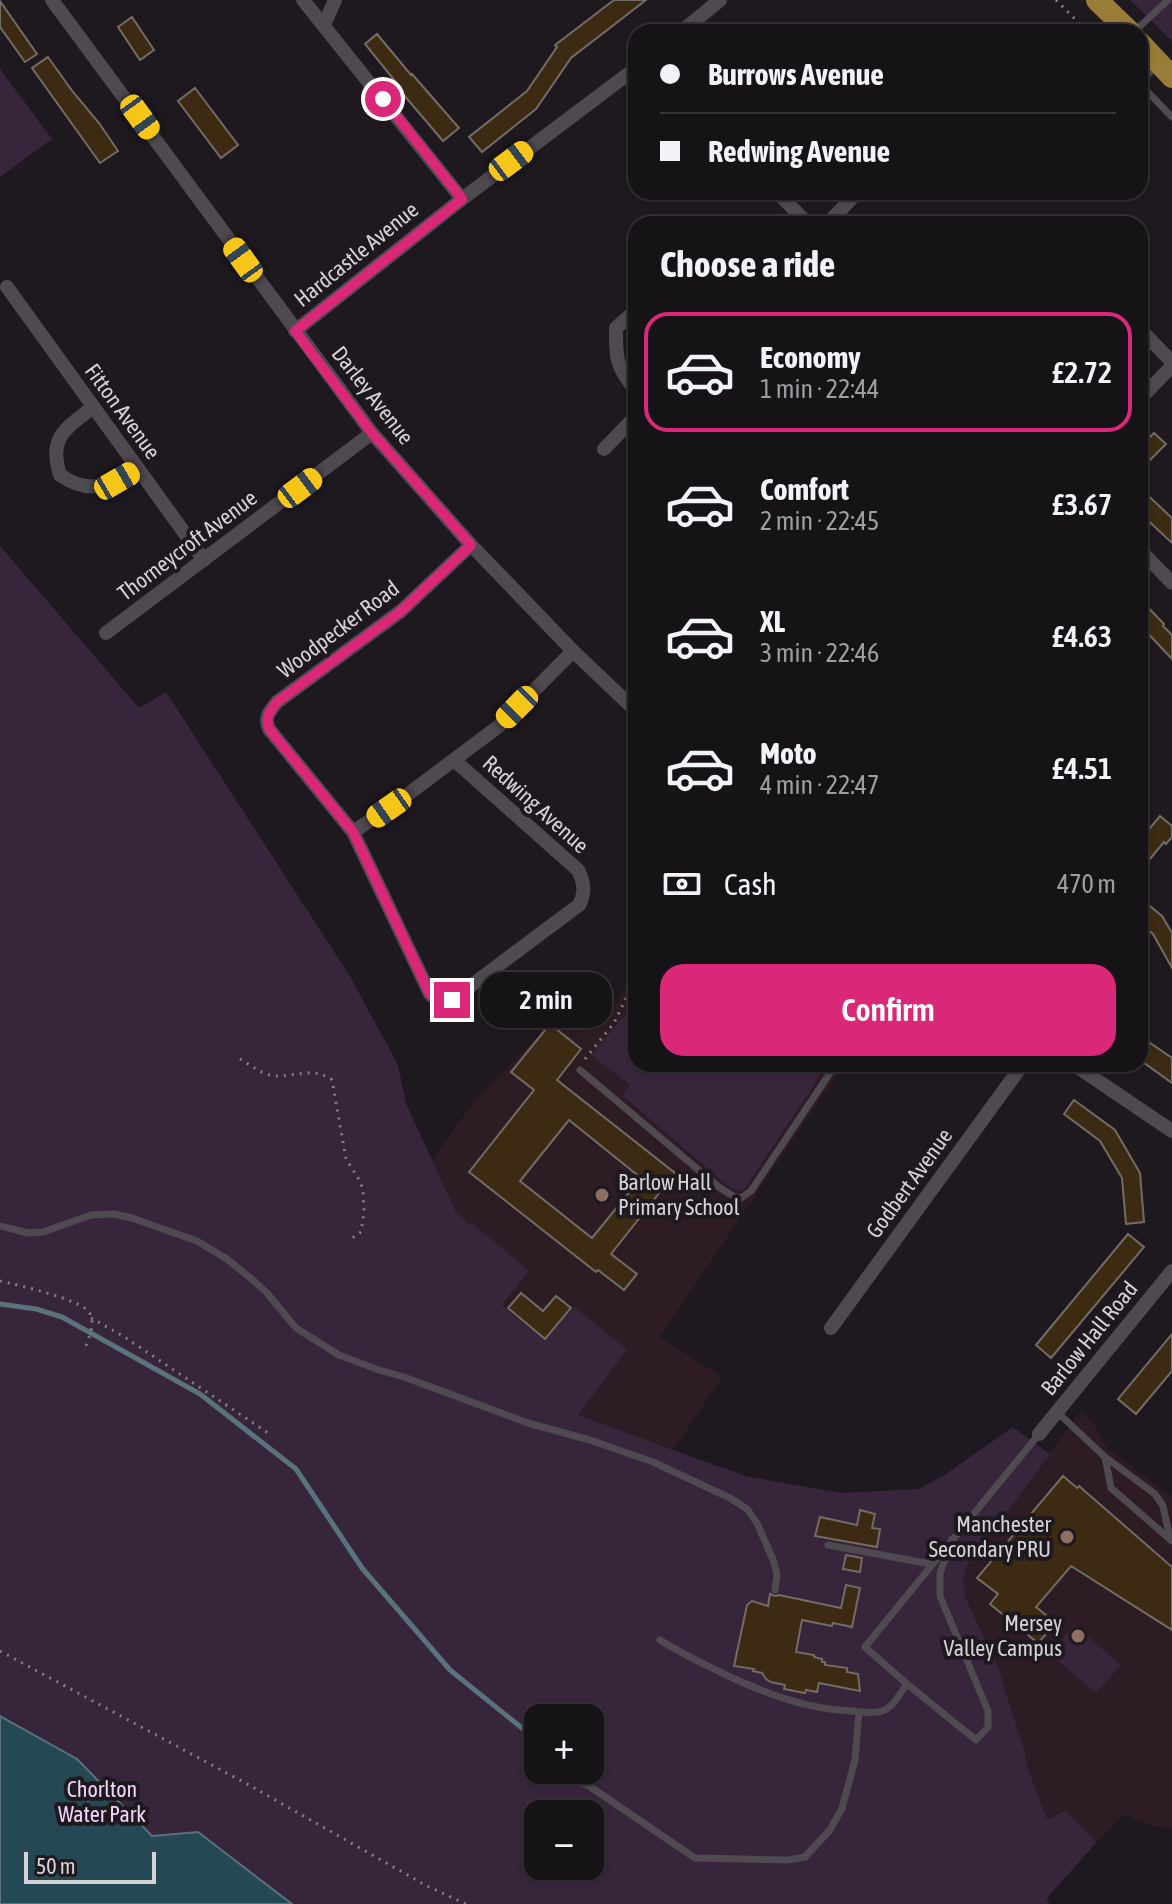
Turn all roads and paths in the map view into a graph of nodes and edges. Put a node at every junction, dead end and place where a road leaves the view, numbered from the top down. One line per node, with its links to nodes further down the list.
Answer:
1 (52, 0): 25 (street, Darley Avenue)
2 (303, 0): 12 (street)
3 (335, 0): 12 (street)
4 (720, 0): 8 (street)
5 (1056, 0): 9 (path)
6 (1097, 0): 10 (main road)
7 (1168, 0): 11 (lane)
8 (691, 24)
9 (1080, 24)
10 (1122, 24)
11 (1140, 24)
12 (324, 25): 18 (street)
13 (1148, 52): 14 (main road)
14 (1165, 70)
15 (628, 74): 18 (street, Hardcastle Avenue)
16 (1148, 92): 17 (lane)
17 (1172, 117)
18 (462, 199): 25 (street, Hardcastle Avenue)
19 (785, 200): 21 (street)
20 (850, 200): 22 (street)
21 (800, 216)
22 (835, 216)
23 (7, 287): 30 (street, Fitton Avenue)
24 (628, 317): 28 (street)
25 (295, 331): 32 (street, Darley Avenue)
26 (1148, 338): 27 (street)
27 (1172, 364): 29 (street)
28 (628, 381)
29 (1148, 390)
30 (93, 407): 34 (street, Fitton Avenue); 34 (street)
31 (628, 424): 33 (street)
32 (372, 433): 35 (street, Darley Avenue); 37 (street, Thorneycroft Avenue)
33 (604, 449)
34 (138, 469): 37 (street, Fitton Avenue)
35 (471, 545): 40 (street, Darley Avenue); 43 (street, Woodpecker Road)
36 (1148, 558): 38 (street)
37 (204, 560): 39 (street, Thorneycroft Avenue)
38 (1172, 583)
39 (106, 633)
40 (573, 651): 41 (street, Darley Avenue); 42 (street)
41 (628, 703)
42 (454, 760): 43 (street); 43 (street, Redwing Avenue)
43 (353, 832)
44 (628, 994): 46 (path)
45 (240, 1059): 53 (path)
46 (583, 1061)
47 (580, 1070): 48 (lane)
48 (831, 1072)
49 (1017, 1072): 57 (street, Godbert Avenue)
50 (1085, 1072): 51 (street)
51 (1172, 1131)
52 (0, 1226): 67 (lane)
53 (349, 1240)
54 (1172, 1271): 59 (street, Barlow Hall Road)
55 (0, 1281): 56 (path)
56 (91, 1318): 58 (path); 60 (path)
57 (831, 1328)
58 (85, 1348)
59 (1057, 1412): 61 (street, Barlow Hall Road); 62 (lane)
60 (268, 1433)
61 (1039, 1434): 63 (lane)
62 (1105, 1457): 64 (lane); 64 (lane)
63 (952, 1539): 66 (lane); 70 (lane)
64 (1171, 1541)
65 (828, 1545): 66 (lane)
66 (931, 1564): 70 (lane)
67 (775, 1590)
68 (660, 1640): 71 (lane)
69 (0, 1651): 73 (path)
70 (907, 1684): 71 (lane)
71 (859, 1712): 72 (lane)
72 (584, 1784)
73 (466, 1904)

